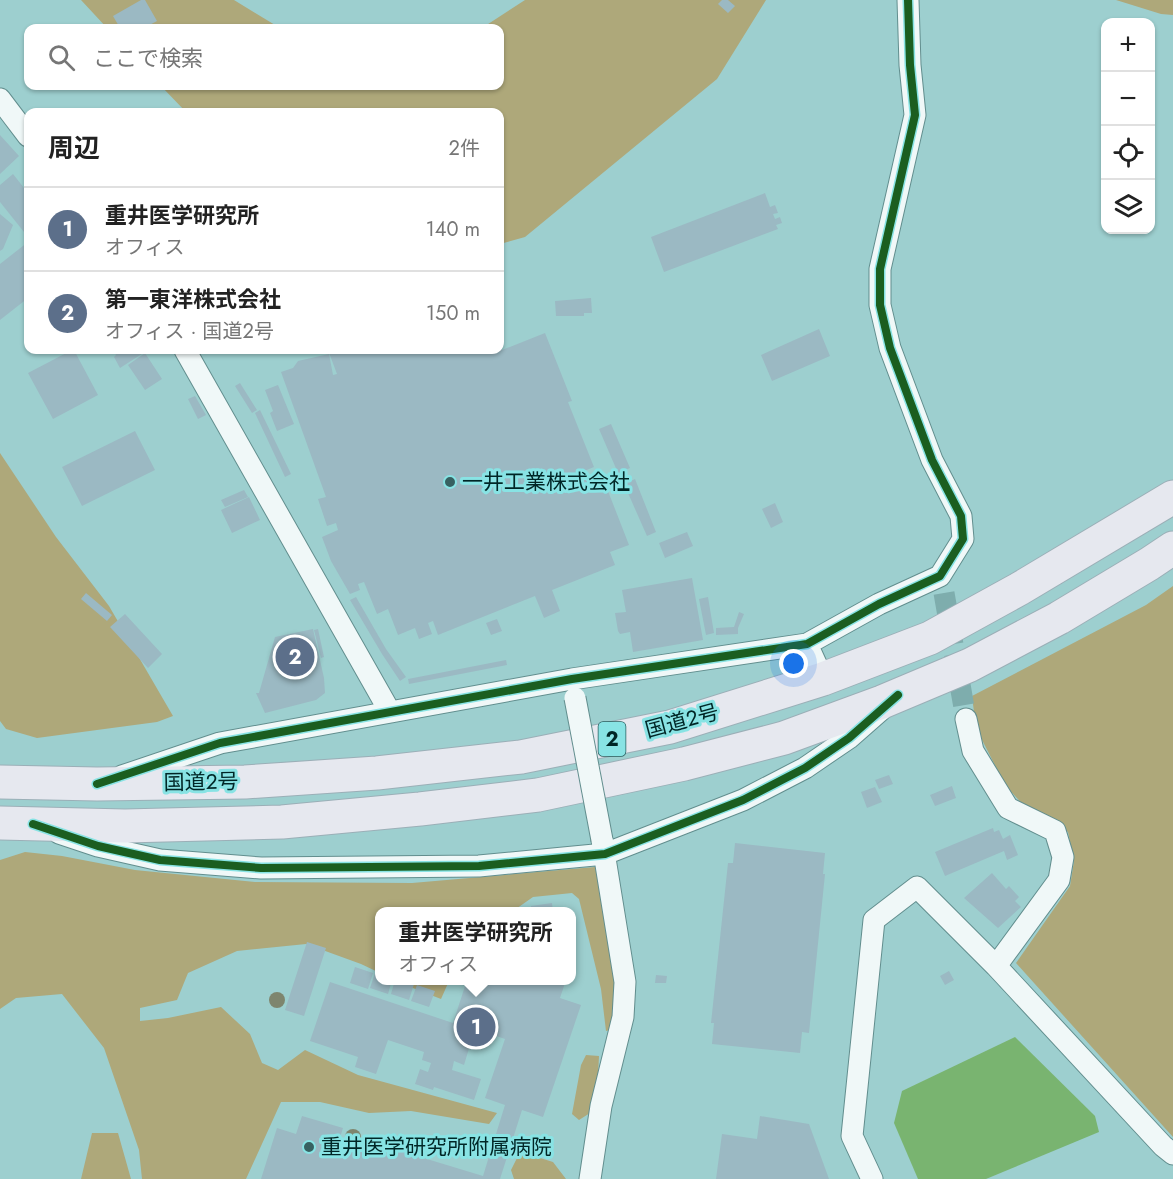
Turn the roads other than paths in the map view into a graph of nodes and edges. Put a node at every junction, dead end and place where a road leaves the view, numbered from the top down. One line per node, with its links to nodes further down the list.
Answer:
1 (908, 0): 9 (street)
2 (0, 99): 3 (street)
3 (24, 131)
4 (187, 354): 13 (street)
5 (1173, 483): 7 (highway)
6 (1173, 497): 7 (highway, 国道2号 / 2)
7 (1143, 516): 10 (highway, 国道2号 / 2)
8 (1173, 548): 12 (highway, 国道2号 / 2)
9 (807, 644): 10 (street); 11 (street)
10 (823, 679): 16 (highway, 国道2号 / 2)
11 (574, 688): 13 (street); 19 (street, bridge)
12 (898, 695): 18 (highway, 国道2号 / 2); 19 (street)
13 (390, 712): 16 (street)
14 (966, 719): 20 (street)
15 (0, 783): 16 (highway, 国道2号 / 2)
16 (97, 784)
17 (0, 823): 18 (highway, 国道2号 / 2)
18 (33, 824): 19 (street)
19 (603, 847): 22 (street)
20 (996, 966): 21 (street); 23 (street)
21 (1173, 1154)
22 (590, 1179)
23 (872, 1179)

